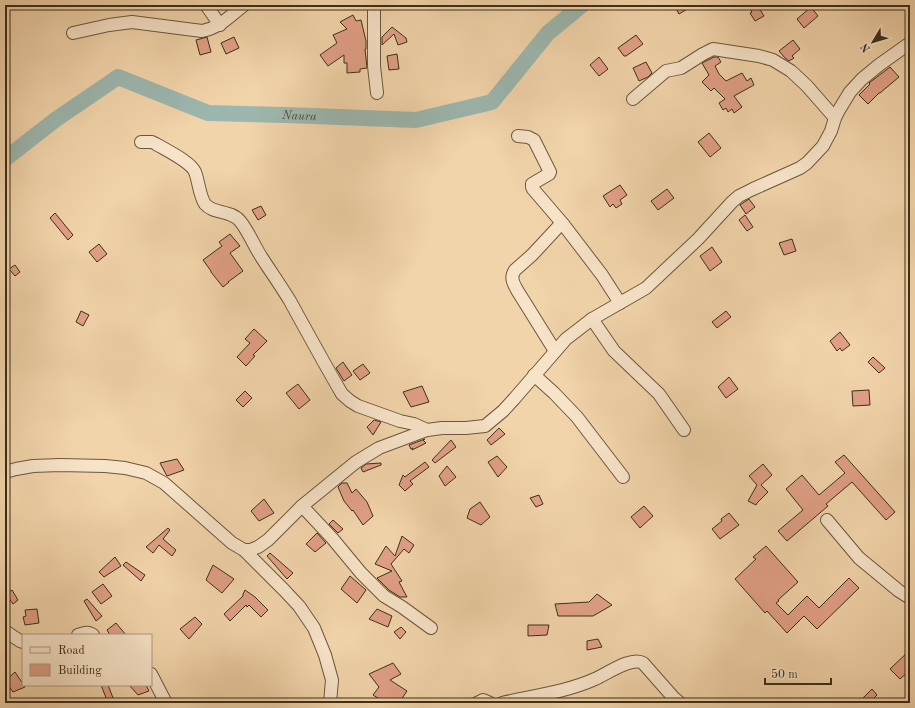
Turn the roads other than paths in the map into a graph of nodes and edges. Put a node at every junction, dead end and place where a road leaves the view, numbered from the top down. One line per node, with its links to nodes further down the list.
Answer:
1 (206, 5): 4 (street)
2 (244, 5): 4 (street)
3 (374, 5): 7 (street)
4 (220, 25): 5 (street)
5 (73, 33)
6 (910, 43): 9 (street)
7 (377, 93)
8 (633, 99): 9 (street)
9 (835, 118): 13 (street)
10 (518, 136): 12 (street)
11 (141, 142): 17 (street)
12 (563, 224): 13 (street); 15 (street)
13 (620, 303): 14 (street)
14 (592, 319): 15 (street); 18 (street)
15 (555, 351): 16 (street)
16 (534, 375): 17 (street); 20 (street)
17 (426, 430): 21 (street)
18 (684, 430)
19 (5, 472): 23 (street)
20 (623, 477)
21 (302, 506): 23 (street); 25 (street)
22 (827, 520): 24 (street)
23 (244, 550): 32 (street)
24 (910, 598)
25 (431, 628)
26 (5, 631): 29 (street)
27 (81, 634): 28 (street)
28 (92, 634)
29 (22, 642)
30 (152, 676): 31 (street)
31 (166, 703)
32 (330, 703)
33 (477, 703): 34 (street)
34 (490, 703)
35 (502, 703): 36 (street)
36 (680, 703)

